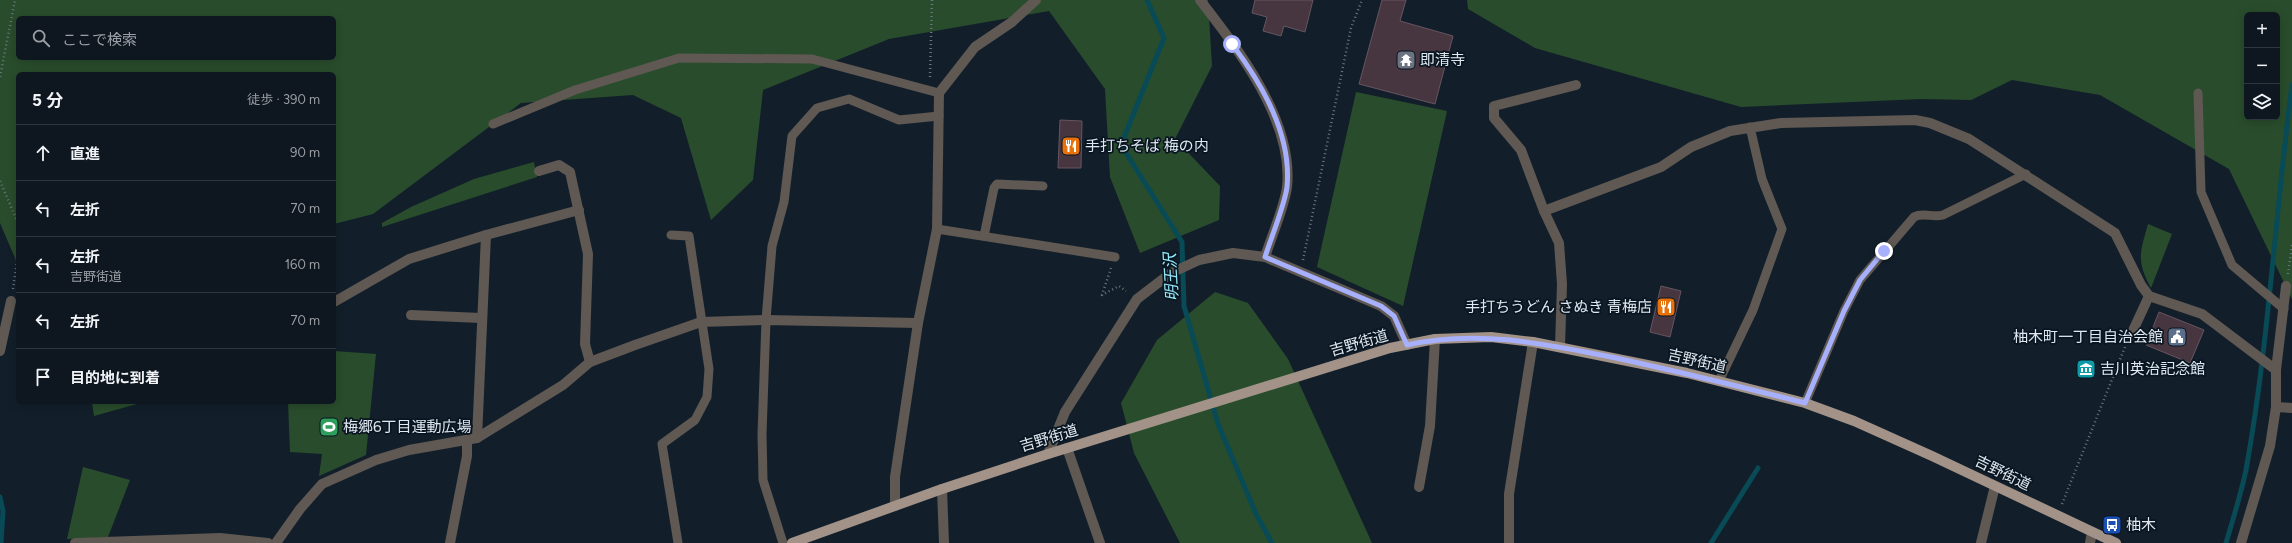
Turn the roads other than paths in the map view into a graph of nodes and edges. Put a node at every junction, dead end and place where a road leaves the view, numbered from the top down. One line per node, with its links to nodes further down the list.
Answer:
1 (1036, 0): 4 (street)
2 (1200, 0): 19 (street)
3 (1576, 85): 13 (street)
4 (939, 93): 6 (street); 7 (lane)
5 (2198, 93): 24 (lane)
6 (939, 116): 14 (street); 27 (lane)
7 (493, 124)
8 (1750, 127): 10 (street); 13 (street); 38 (lane)
9 (539, 171): 12 (street)
10 (2026, 174): 21 (street); 39 (lane)
11 (1043, 186): 17 (lane)
12 (579, 210): 15 (street); 36 (street)
13 (1544, 211): 34 (street)
14 (937, 229): 17 (lane); 29 (street)
15 (486, 235): 23 (street); 26 (street)
16 (672, 235): 28 (lane)
17 (984, 236): 18 (lane)
18 (1115, 257)
19 (1265, 257): 33 (street); 44 (street)
20 (2286, 286): 24 (street)
21 (2149, 296): 30 (street); 37 (street)
22 (11, 301): 35 (street)
23 (336, 301)
24 (2284, 309): 37 (street)
25 (411, 315): 26 (street)
26 (481, 318): 42 (street)
27 (766, 320): 28 (street); 29 (street); 55 (lane)
28 (701, 322): 36 (street); 54 (lane)
29 (918, 323): 48 (street)
30 (2130, 337)
31 (1435, 339): 32 (main road, 吉野街道); 33 (main road, 吉野街道); 46 (street)
32 (1533, 342): 34 (main road, 吉野街道); 59 (street)
33 (1407, 345): 43 (main road, 吉野街道)
34 (1560, 346): 38 (main road, 吉野街道)
35 (0, 351)
36 (590, 362): 42 (street)
37 (2276, 370): 40 (street)
38 (1719, 381): 39 (main road, 吉野街道)
39 (1805, 403): 45 (main road, 吉野街道)
40 (2276, 408): 41 (street); 63 (street)
41 (2292, 408)
42 (472, 440): 52 (street); 53 (street)
43 (1067, 448): 44 (main road, 吉野街道); 58 (street)
44 (1048, 454): 47 (main road, 吉野街道)
45 (1994, 486): 49 (main road, 吉野街道); 60 (street)
46 (1419, 487)
47 (942, 488): 48 (main road, 吉野街道); 57 (street)
48 (894, 506): 56 (main road, 吉野街道)
49 (2092, 532): 61 (street); 62 (main road, 吉野街道)
50 (75, 543): 51 (street)
51 (268, 543)
52 (276, 543)
53 (450, 543)
54 (678, 543)
55 (783, 543)
56 (792, 543)
57 (944, 543)
58 (1100, 543)
59 (1509, 543)
60 (1981, 543)
61 (2090, 543)
62 (2116, 543)
63 (2241, 543)

